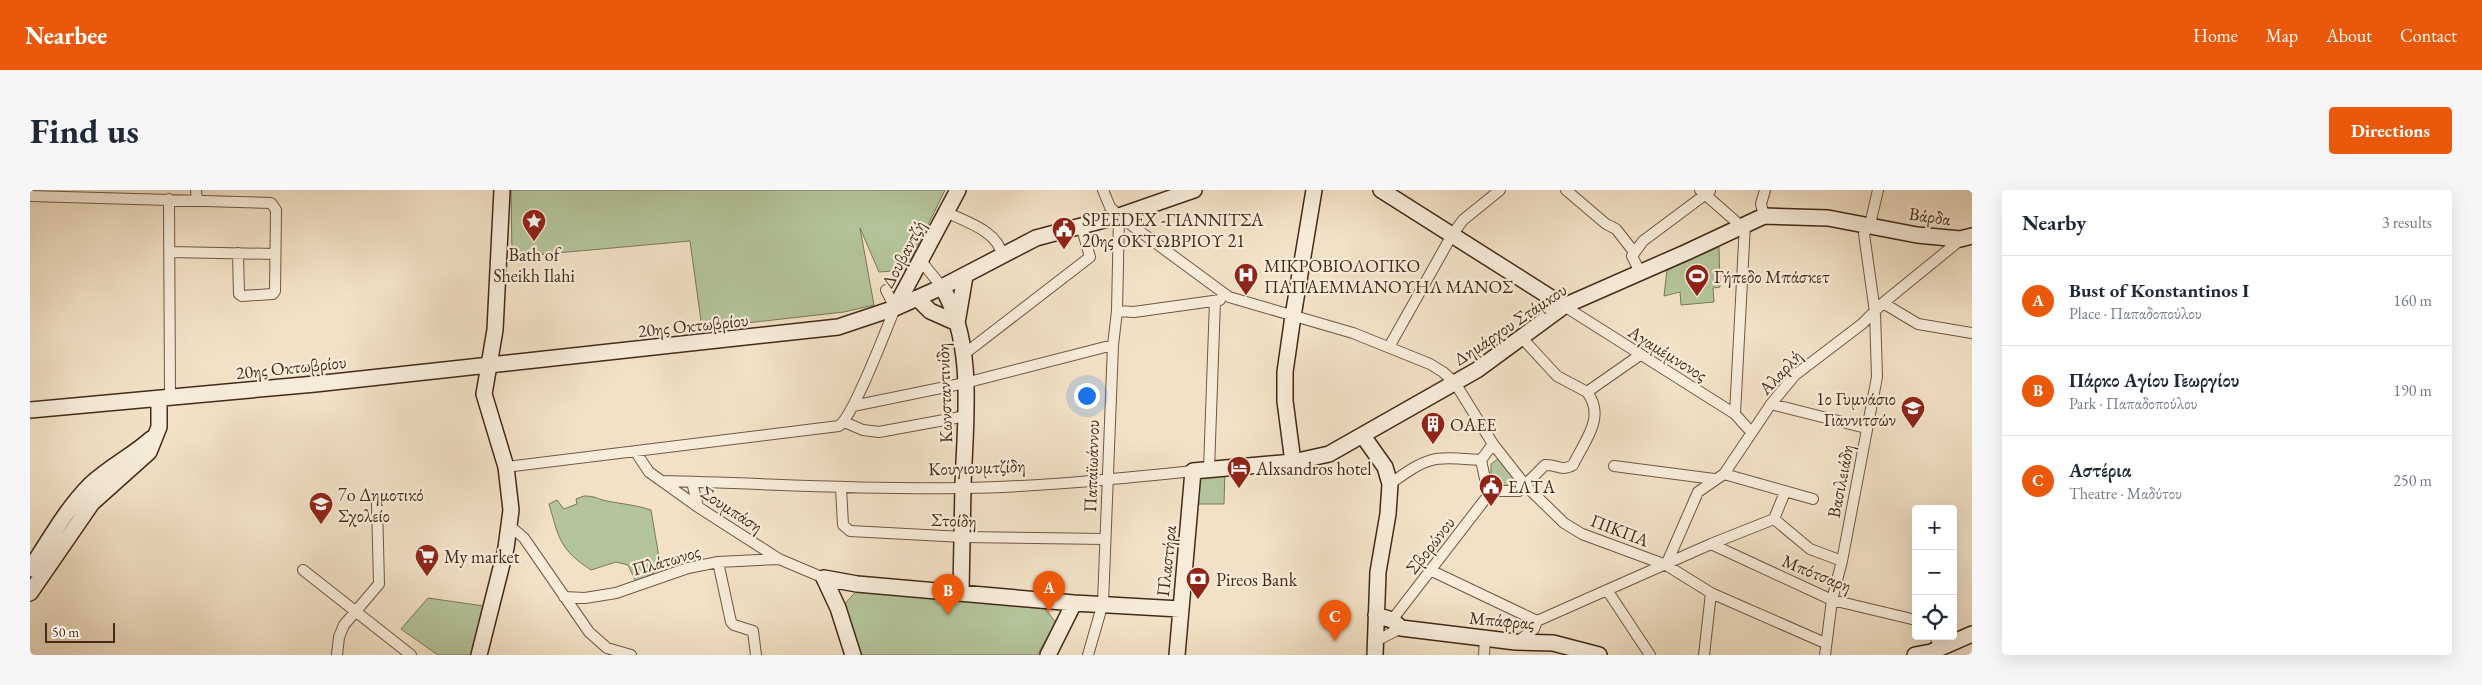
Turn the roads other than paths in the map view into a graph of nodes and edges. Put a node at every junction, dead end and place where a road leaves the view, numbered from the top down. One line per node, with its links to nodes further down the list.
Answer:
1 (502, 190): 50 (main road)
2 (958, 190): 16 (main road, Δουβαντζή)
3 (1103, 190): 17 (street)
4 (1194, 190): 17 (main road, 20ης Οκτωβρίου)
5 (1314, 190): 42 (main road)
6 (1381, 190): 22 (main road)
7 (1500, 190): 22 (street)
8 (1566, 190): 27 (street)
9 (1765, 190): 18 (street)
10 (1878, 190): 20 (street, Βασιλειάδη)
11 (1706, 191): 19 (street); 27 (street)
12 (86, 193): 14 (street); 15 (street)
13 (196, 195): 15 (street); 26 (street)
14 (30, 196)
15 (169, 199): 24 (street)
16 (946, 212): 28 (street); 29 (main road, Δουβαντζή)
17 (1119, 216): 21 (main road, 20ης Οκτωβρίου); 34 (street); 40 (street, Παπαϊωάννου)
18 (1764, 216): 19 (main road, Δημάρχου Στάμκου); 20 (main road, Βάρδα)
19 (1745, 224): 30 (main road, Δημάρχου Στάμκου); 58 (street)
20 (1868, 224): 23 (main road, Βάρδα); 41 (street, Βασιλειάδη)
21 (1081, 225): 28 (main road, 20ης Οκτωβρίου); 49 (street)
22 (1452, 235): 38 (main road); 47 (street)
23 (1968, 236): 37 (street, Αλαρλή)
24 (170, 252): 25 (street); 54 (street)
25 (238, 253): 26 (street); 26 (street)
26 (275, 254)
27 (1633, 254): 30 (street)
28 (1002, 255): 31 (main road, 20ης Οκτωβρίου)
29 (921, 261): 32 (street); 39 (main road, Δουβαντζή)
30 (1640, 272): 38 (main road, Δημάρχου Στάμκου)
31 (965, 276): 32 (main road, 20ης Οκτωβρίου); 43 (main road)
32 (942, 287): 35 (main road, 20ης Οκτωβρίου); 43 (main road, Κωνσταντινίδη)
33 (886, 290): 39 (street)
34 (1229, 297): 36 (street); 42 (street, ΠΙΚΠΑ)
35 (917, 298): 39 (main road, 20ης Οκτωβρίου); 43 (main road)
36 (1215, 301): 40 (street); 71 (street)
37 (1883, 303): 41 (street, Αλαρλή); 44 (street)
38 (1564, 306): 45 (main road, Δημάρχου Στάμκου); 48 (street, Αγαμέμνονος)
39 (895, 308): 50 (main road, 20ης Οκτωβρίου); 56 (street)
40 (1117, 311): 46 (street, Παπαϊωάννου)
41 (1875, 312): 55 (street, Αλαρλή); 61 (street, Βασιλειάδη)
42 (1292, 316): 47 (street, ΠΙΚΠΑ); 68 (main road)
43 (957, 323): 49 (main road, Κωνσταντινίδη)
44 (1972, 333)
45 (1521, 337): 52 (main road, Δημάρχου Στάμκου); 53 (street)
46 (1113, 345): 51 (street); 75 (street, Παπαϊωάννου)
47 (1389, 347): 52 (street, ΠΙΚΠΑ)
48 (1640, 354): 53 (street); 58 (street, Αγαμέμνονος)
49 (963, 355): 51 (main road, Κωνσταντινίδη)
50 (488, 366): 54 (main road, 20ης Οκτωβρίου); 70 (main road)
51 (965, 383): 56 (street); 59 (main road, Κωνσταντινίδη)
52 (1455, 383): 64 (main road, Δημάρχου Στάμκου); 65 (street, ΠΙΚΠΑ)
53 (1587, 392): 79 (street)
54 (165, 398): 57 (main road, 20ης Οκτωβρίου); 63 (main road)
55 (1771, 404): 61 (street); 62 (street, Αλαρλή)
56 (853, 406): 60 (street)
57 (30, 410)
58 (1735, 414): 62 (street, Αγαμέμνονος)
59 (966, 416): 60 (street); 81 (main road, Κωνσταντινίδη)
60 (844, 422): 66 (street)
61 (1866, 428): 93 (street, Βασιλειάδη)
62 (1751, 432): 73 (street, Αλαρλή)
63 (156, 435): 96 (main road); 104 (main road)
64 (1363, 436): 68 (main road, Δημάρχου Στάμκου); 78 (main road)
65 (1493, 444): 67 (street); 79 (street, ΠΙΚΠΑ)
66 (635, 450): 70 (street); 76 (street, Σουμπάση)
67 (1481, 460): 78 (street); 82 (street)
68 (1293, 462): 71 (main road, Κουγιουμτζίδη)
69 (1614, 466): 74 (street)
70 (506, 467): 88 (main road)
71 (1209, 469): 72 (main road, Κουγιουμτζίδη)
72 (1192, 471): 75 (street, Κουγιουμτζίδη); 110 (main road, Πλαστήρα)
73 (1724, 474): 74 (street); 83 (street)
74 (1714, 479): 95 (street)
75 (1107, 480): 81 (street, Κουγιουμτζίδη); 90 (street, Παπαϊωάννου)
76 (662, 481): 77 (street, Κουγιουμτζίδη); 86 (street, Σουμπάση)
77 (692, 482): 80 (street, Κουγιουμτζίδη); 86 (street)
78 (1390, 484): 112 (main road)
79 (1526, 486): 82 (street); 95 (street, ΠΙΚΠΑ)
80 (841, 488): 81 (street, Κουγιουμτζίδη); 89 (street, Στοίδη)
81 (963, 488): 89 (main road, Κωνσταντινίδη)
82 (1493, 489): 98 (street, Σβορώνου)
83 (1785, 492): 84 (street); 87 (street)
84 (1813, 499)
85 (377, 504): 111 (street)
86 (698, 507): 92 (street, Σουμπάση)
87 (1774, 518): 91 (street); 93 (street)
88 (510, 526): 105 (street); 124 (main road)
89 (963, 537): 90 (street, Στοίδη); 102 (main road, Κωνσταντινίδη)
90 (1105, 539): 108 (street, Παπαϊωάννου)
91 (1711, 544): 95 (street); 106 (street, Μπότσαρη)
92 (779, 559): 94 (street, Πλάτωνος); 99 (street, Σουμπάση)
93 (1842, 561): 106 (street, Βασιλειάδη)
94 (718, 562): 105 (street, Πλάτωνος); 126 (street)
95 (1666, 565): 101 (street); 103 (street, ΠΙΚΠΑ)
96 (30, 569)
97 (303, 570): 111 (street)
98 (1432, 571): 114 (street); 115 (street, Σβορώνου)
99 (824, 578): 100 (main road); 109 (main road)
100 (857, 584): 102 (main road); 109 (main road)
101 (1607, 590): 114 (street); 133 (street)
102 (961, 592): 107 (main road)
103 (1711, 592): 119 (street, ΠΙΚΠΑ); 134 (street)
104 (30, 593)
105 (564, 597): 125 (street)
106 (1832, 600): 113 (street, Μπότσαρη); 119 (street, Βασιλειάδη)
107 (1074, 603): 108 (main road); 128 (main road)
108 (1103, 603): 110 (main road); 129 (street, Παπαϊωάννου)
109 (838, 608): 127 (main road)
110 (1180, 609): 130 (main road, Πλαστήρα)
111 (357, 611): 122 (street); 123 (street)
112 (1376, 614): 115 (main road, Μπάφρας); 120 (main road)
113 (1912, 619)
114 (1537, 621): 118 (street)
115 (1396, 624): 117 (main road, Μπάφρας); 120 (street)
116 (1972, 634): 121 (main road)
117 (1485, 639): 118 (main road, Μπάφρας); 131 (street)
118 (1516, 642): 132 (main road, Μπάφρας)
119 (1825, 643): 135 (street, Βασιλειάδη)
120 (1375, 648)
121 (1934, 648): 136 (main road)
122 (337, 655)
123 (411, 655)
124 (479, 655)
125 (631, 655)
126 (756, 655)
127 (853, 655)
128 (1048, 655)
129 (1088, 655)
130 (1176, 655)
131 (1484, 655)
132 (1599, 655)
133 (1650, 655)
134 (1704, 655)
135 (1825, 655)
136 (1915, 655)

